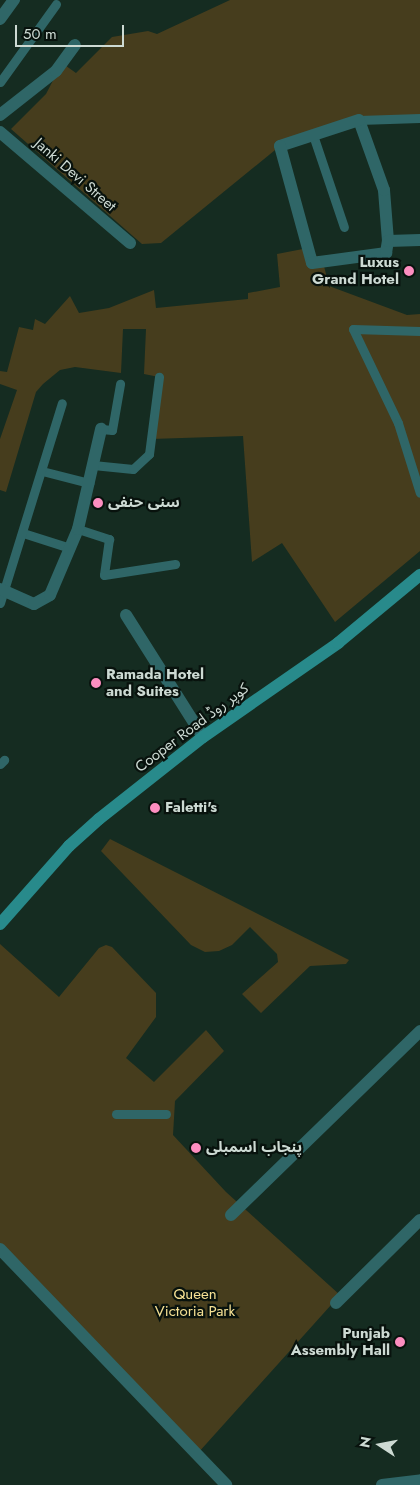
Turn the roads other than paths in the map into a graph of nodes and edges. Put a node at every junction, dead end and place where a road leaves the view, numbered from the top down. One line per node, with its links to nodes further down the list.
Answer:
1 (14, 0): 3 (street)
2 (56, 4): 5 (lane)
3 (0, 19)
4 (75, 44): 6 (street)
5 (0, 82)
6 (0, 115)
7 (420, 118): 8 (lane)
8 (359, 120): 10 (street); 13 (street)
9 (0, 132): 14 (street, Janki Devi Street)
10 (313, 135): 11 (lane); 13 (street)
11 (344, 227)
12 (420, 240): 13 (street)
13 (388, 241)
14 (130, 243)
15 (420, 331): 23 (lane)
16 (159, 377): 20 (lane)
17 (120, 384): 19 (lane)
18 (62, 403): 21 (lane)
19 (101, 429): 20 (street)
20 (93, 465): 22 (street)
21 (42, 471): 22 (lane); 25 (lane)
22 (89, 483): 24 (street)
23 (420, 492)
24 (78, 529): 26 (street); 27 (lane)
25 (23, 533): 26 (lane); 29 (lane)
26 (70, 548): 29 (street)
27 (174, 564)
28 (420, 575): 31 (main road, Cooper Road کوپر روڈ)
29 (2, 594)
30 (126, 616): 31 (street)
31 (203, 737): 32 (main road, Cooper Road کوپر روڈ)
32 (0, 924)
33 (420, 1031): 36 (street)
34 (116, 1114): 35 (lane)
35 (166, 1114)
36 (231, 1215)
37 (420, 1220): 39 (street)
38 (0, 1249): 41 (street)
39 (336, 1303)
40 (420, 1480): 42 (street)
41 (226, 1485)
42 (382, 1485)

